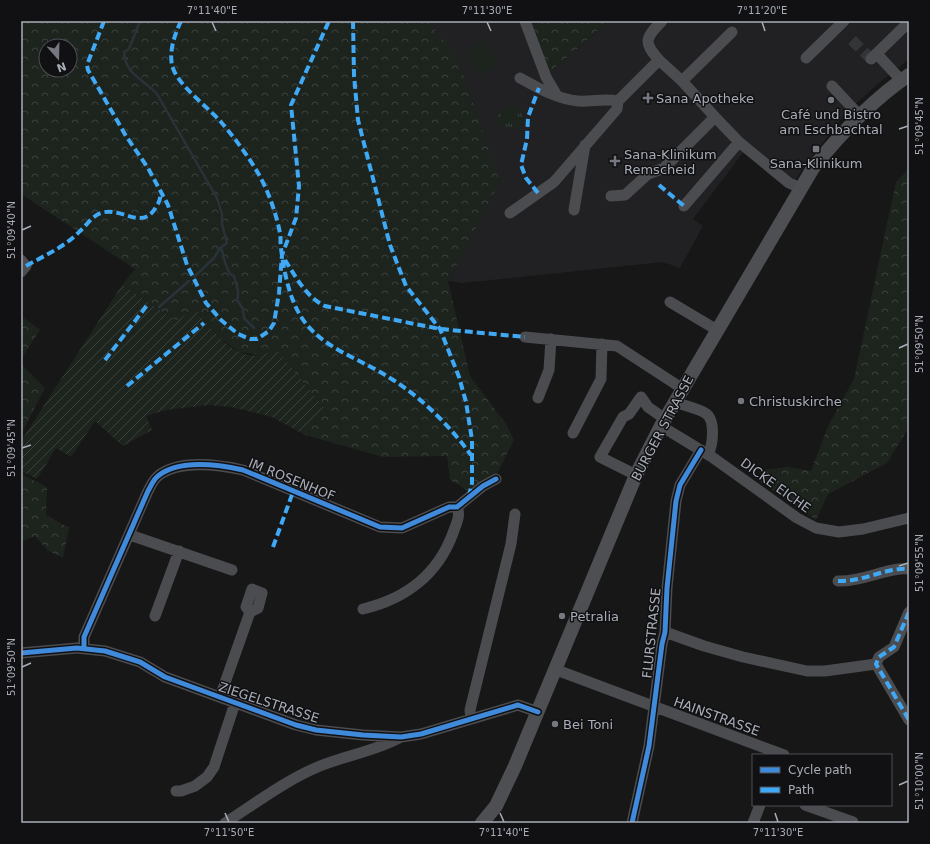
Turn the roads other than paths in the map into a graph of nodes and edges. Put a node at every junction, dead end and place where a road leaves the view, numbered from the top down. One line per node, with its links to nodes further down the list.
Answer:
1 (525, 21): 12 (street)
2 (662, 21): 7 (street)
3 (844, 21): 6 (street)
4 (909, 22): 8 (street)
5 (732, 32): 10 (street)
6 (806, 58)
7 (659, 60): 10 (street); 13 (street)
8 (905, 77): 14 (main road, BURGER STRASSE)
9 (520, 78): 12 (street)
10 (682, 81): 15 (street)
11 (832, 86): 14 (street)
12 (556, 94): 13 (street)
13 (618, 101): 17 (street)
14 (860, 116): 18 (main road, BURGER STRASSE)
15 (715, 117): 16 (street); 19 (street)
16 (740, 142): 18 (street); 20 (street)
17 (585, 146): 21 (street); 22 (street)
18 (801, 188): 24 (main road, BURGER STRASSE)
19 (611, 196)
20 (684, 206)
21 (574, 210)
22 (510, 213)
23 (670, 302): 24 (street)
24 (717, 330): 28 (main road, BURGER STRASSE)
25 (525, 337): 26 (street)
26 (551, 339): 27 (street); 29 (street)
27 (602, 344): 28 (street); 32 (street)
28 (683, 389): 30 (main road, BURGER STRASSE)
29 (538, 398)
30 (675, 402): 31 (main road, BURGER STRASSE); 33 (street)
31 (663, 422): 33 (street, DICKE EICHE); 34 (main road, BURGER STRASSE); 34 (street, DICKE EICHE)
32 (573, 433)
33 (704, 452): 38 (street, DICKE EICHE); 49 (street, FLURSTRASSE)
34 (636, 476): 53 (main road, BURGER STRASSE)
35 (496, 479): 36 (street, IM ROSENHOF)
36 (457, 507): 39 (street, IM ROSENHOF); 44 (street)
37 (514, 514): 58 (street)
38 (909, 518)
39 (130, 535): 40 (street); 50 (street, IM ROSENHOF)
40 (179, 551): 42 (street); 47 (street)
41 (909, 569): 43 (street)
42 (232, 570)
43 (838, 581)
44 (363, 609)
45 (250, 612): 54 (street)
46 (909, 612): 48 (street)
47 (155, 616)
48 (906, 627): 52 (street)
49 (665, 632): 52 (street); 56 (street, FLURSTRASSE)
50 (84, 648): 51 (street, ZIEGELSTRASSE); 54 (street, ZIEGELSTRASSE)
51 (21, 653)
52 (876, 664): 59 (street)
53 (554, 669): 56 (street, HAINSTRASSE); 57 (main road, BURGER STRASSE)
54 (220, 697): 55 (street, ZIEGELSTRASSE)
55 (235, 703): 60 (street, ZIEGELSTRASSE); 62 (street, ZIEGELSTRASSE)
56 (654, 708): 61 (street, HAINSTRASSE); 69 (street, FLURSTRASSE)
57 (538, 712): 58 (street, ZIEGELSTRASSE); 68 (main road, BURGER STRASSE)
58 (471, 719): 60 (street, ZIEGELSTRASSE)
59 (909, 720)
60 (401, 737): 67 (street)
61 (779, 754)
62 (176, 791)
63 (760, 806): 70 (street)
64 (810, 806): 65 (street)
65 (832, 810): 66 (street)
66 (853, 822)
67 (225, 823)
68 (482, 823)
69 (632, 823)
70 (753, 823)

